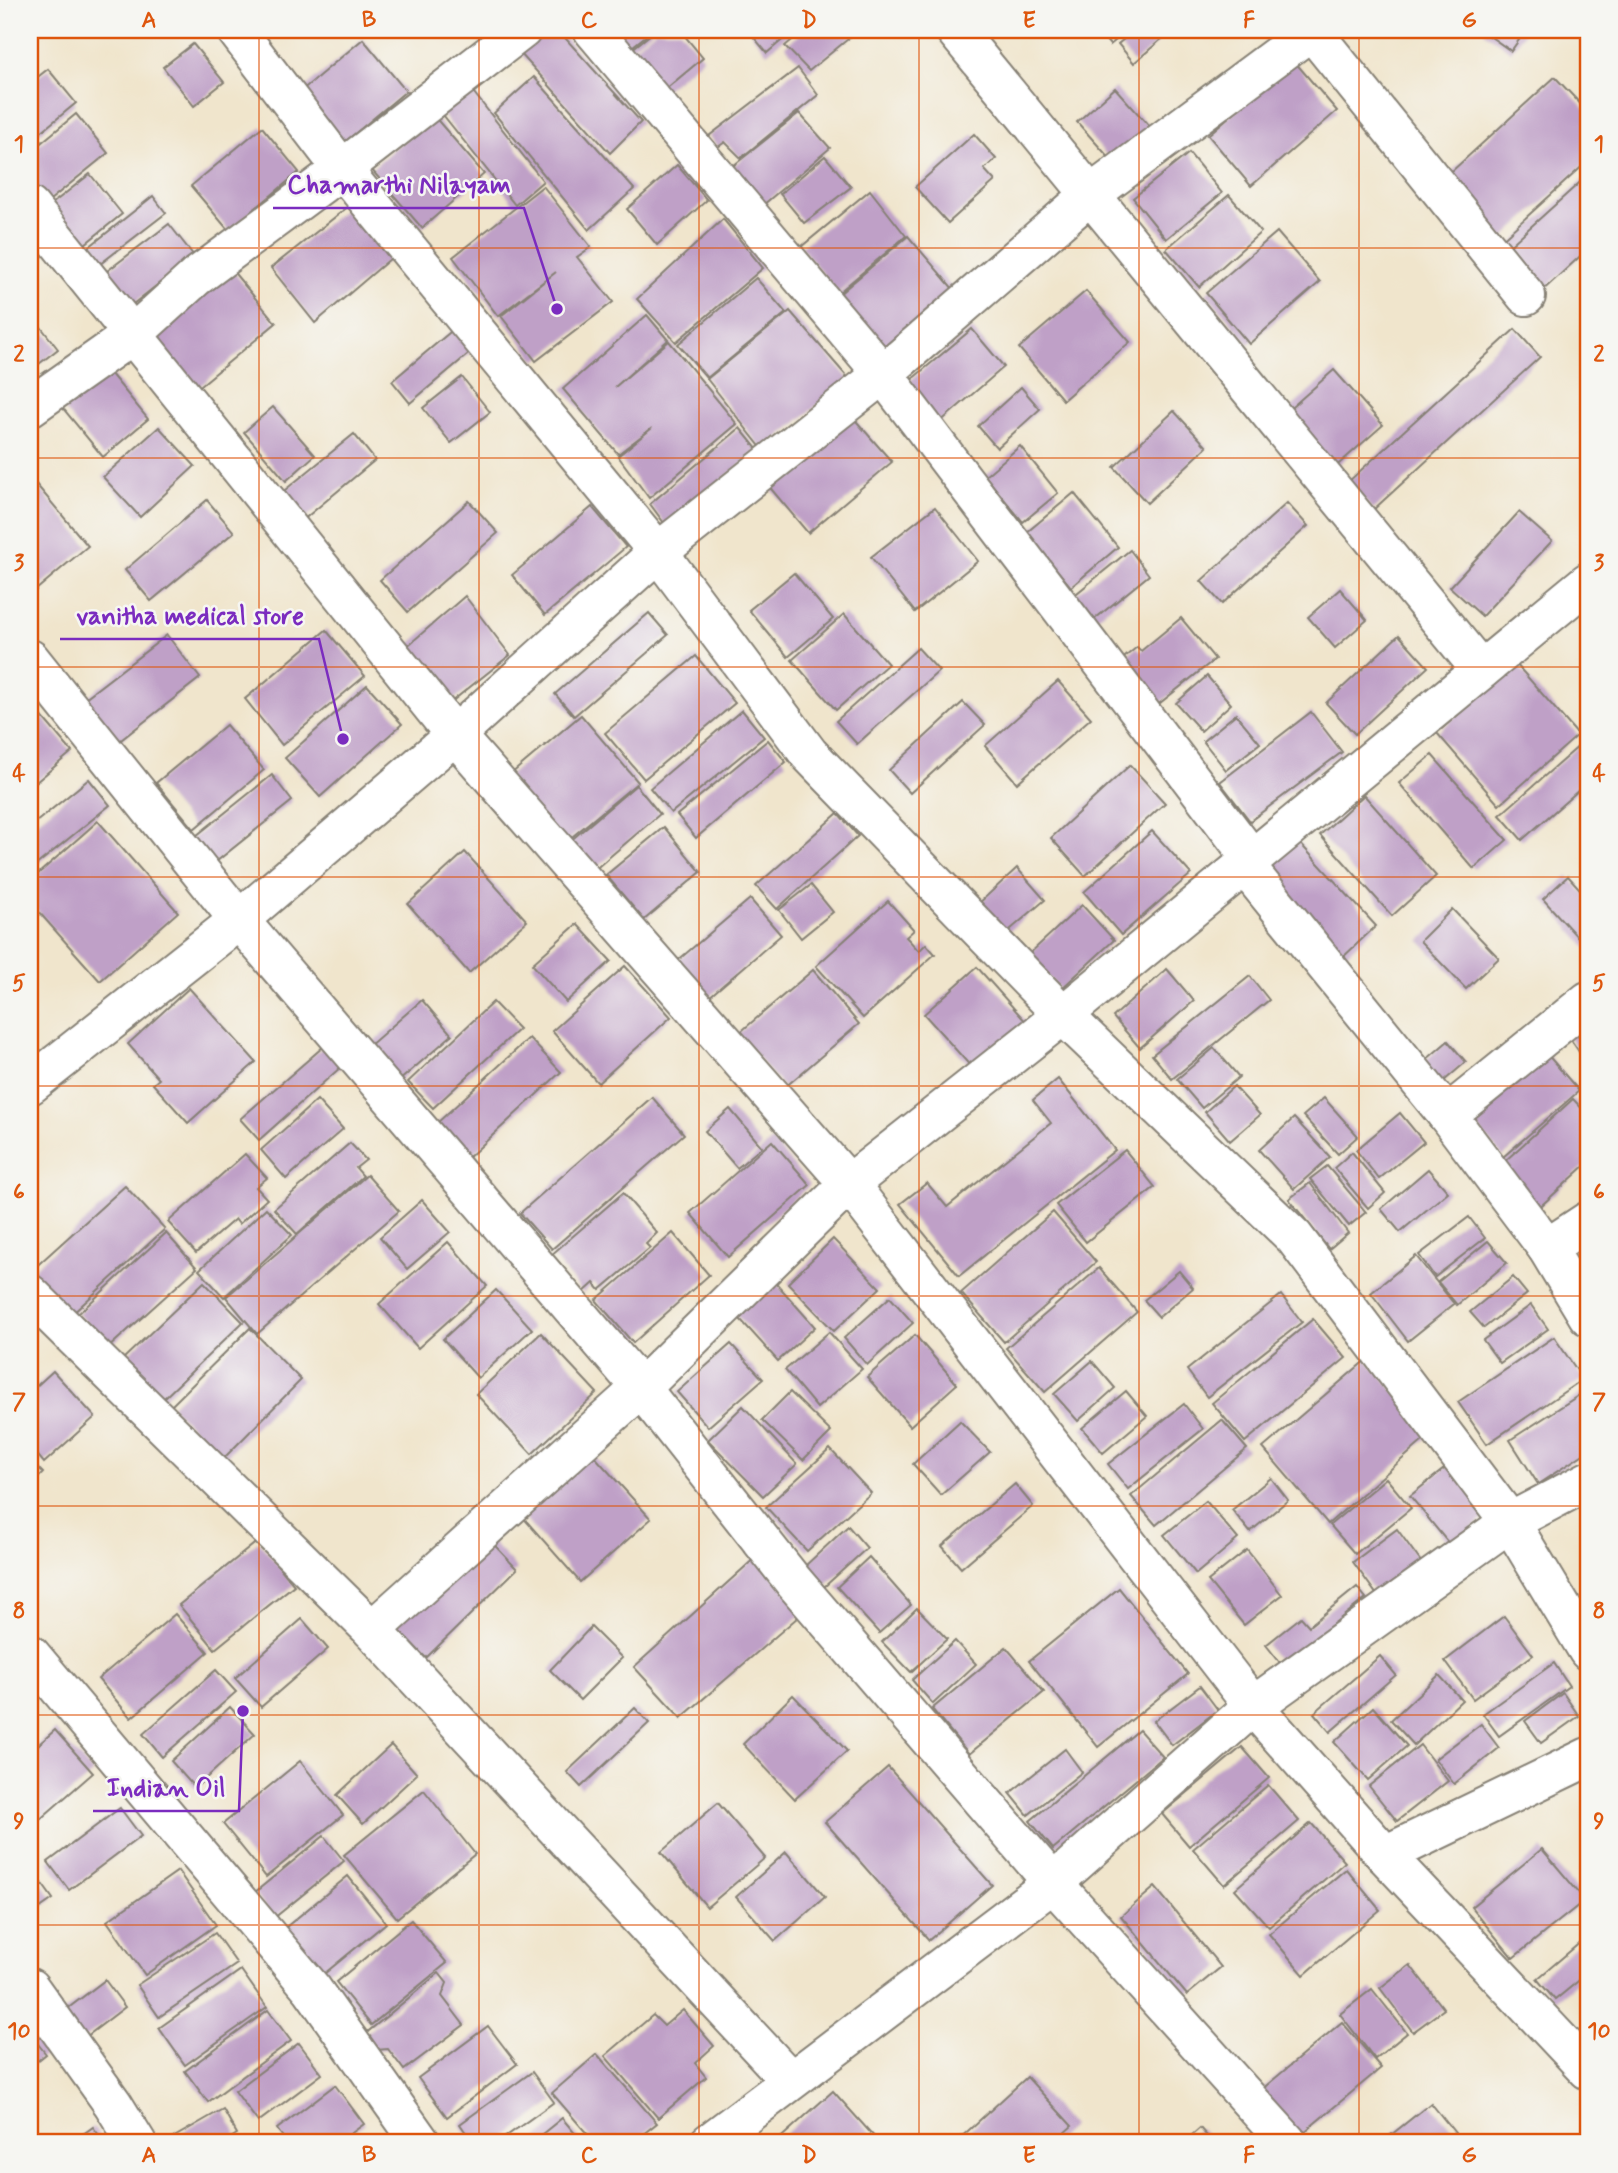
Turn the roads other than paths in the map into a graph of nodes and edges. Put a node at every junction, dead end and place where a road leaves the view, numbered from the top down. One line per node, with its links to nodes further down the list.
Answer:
1 (236, 30): 6 (street)
2 (522, 30): 6 (street)
3 (593, 30): 11 (street)
4 (955, 30): 7 (street)
5 (1312, 30): 7 (street); 9 (street)
6 (342, 169): 10 (street); 13 (street)
7 (1090, 195): 11 (street); 16 (street)
8 (30, 207): 10 (street)
9 (1526, 296)
10 (132, 335): 12 (street); 17 (street)
11 (883, 374): 13 (street); 18 (street)
12 (30, 407)
13 (658, 552): 17 (street); 21 (street)
14 (1588, 582): 16 (street)
15 (30, 659): 19 (street)
16 (1481, 670): 18 (street)
17 (455, 735): 19 (street); 24 (street)
18 (1249, 863): 21 (street); 23 (street)
19 (239, 920): 22 (street); 29 (street)
20 (1588, 1001): 23 (street)
21 (1063, 1015): 24 (street); 31 (street)
22 (30, 1085)
23 (1447, 1115): 26 (street)
24 (849, 1184): 29 (street); 35 (street)
25 (1588, 1221): 26 (street)
26 (1547, 1248): 28 (street)
27 (30, 1294): 32 (street)
28 (1588, 1315)
29 (641, 1388): 32 (street); 38 (street)
30 (1588, 1481): 31 (street)
31 (1510, 1522): 33 (street); 35 (street)
32 (372, 1630): 41 (street)
33 (1588, 1651)
34 (30, 1654): 44 (street)
35 (1253, 1706): 37 (street); 38 (street)
36 (1588, 1757): 37 (street)
37 (1385, 1855): 40 (street)
38 (1053, 1883): 41 (street); 45 (street)
39 (30, 1988): 43 (street)
40 (1588, 2070)
41 (790, 2080): 42 (street)
42 (716, 2141)
43 (137, 2143)
44 (421, 2143)
45 (1288, 2143)

